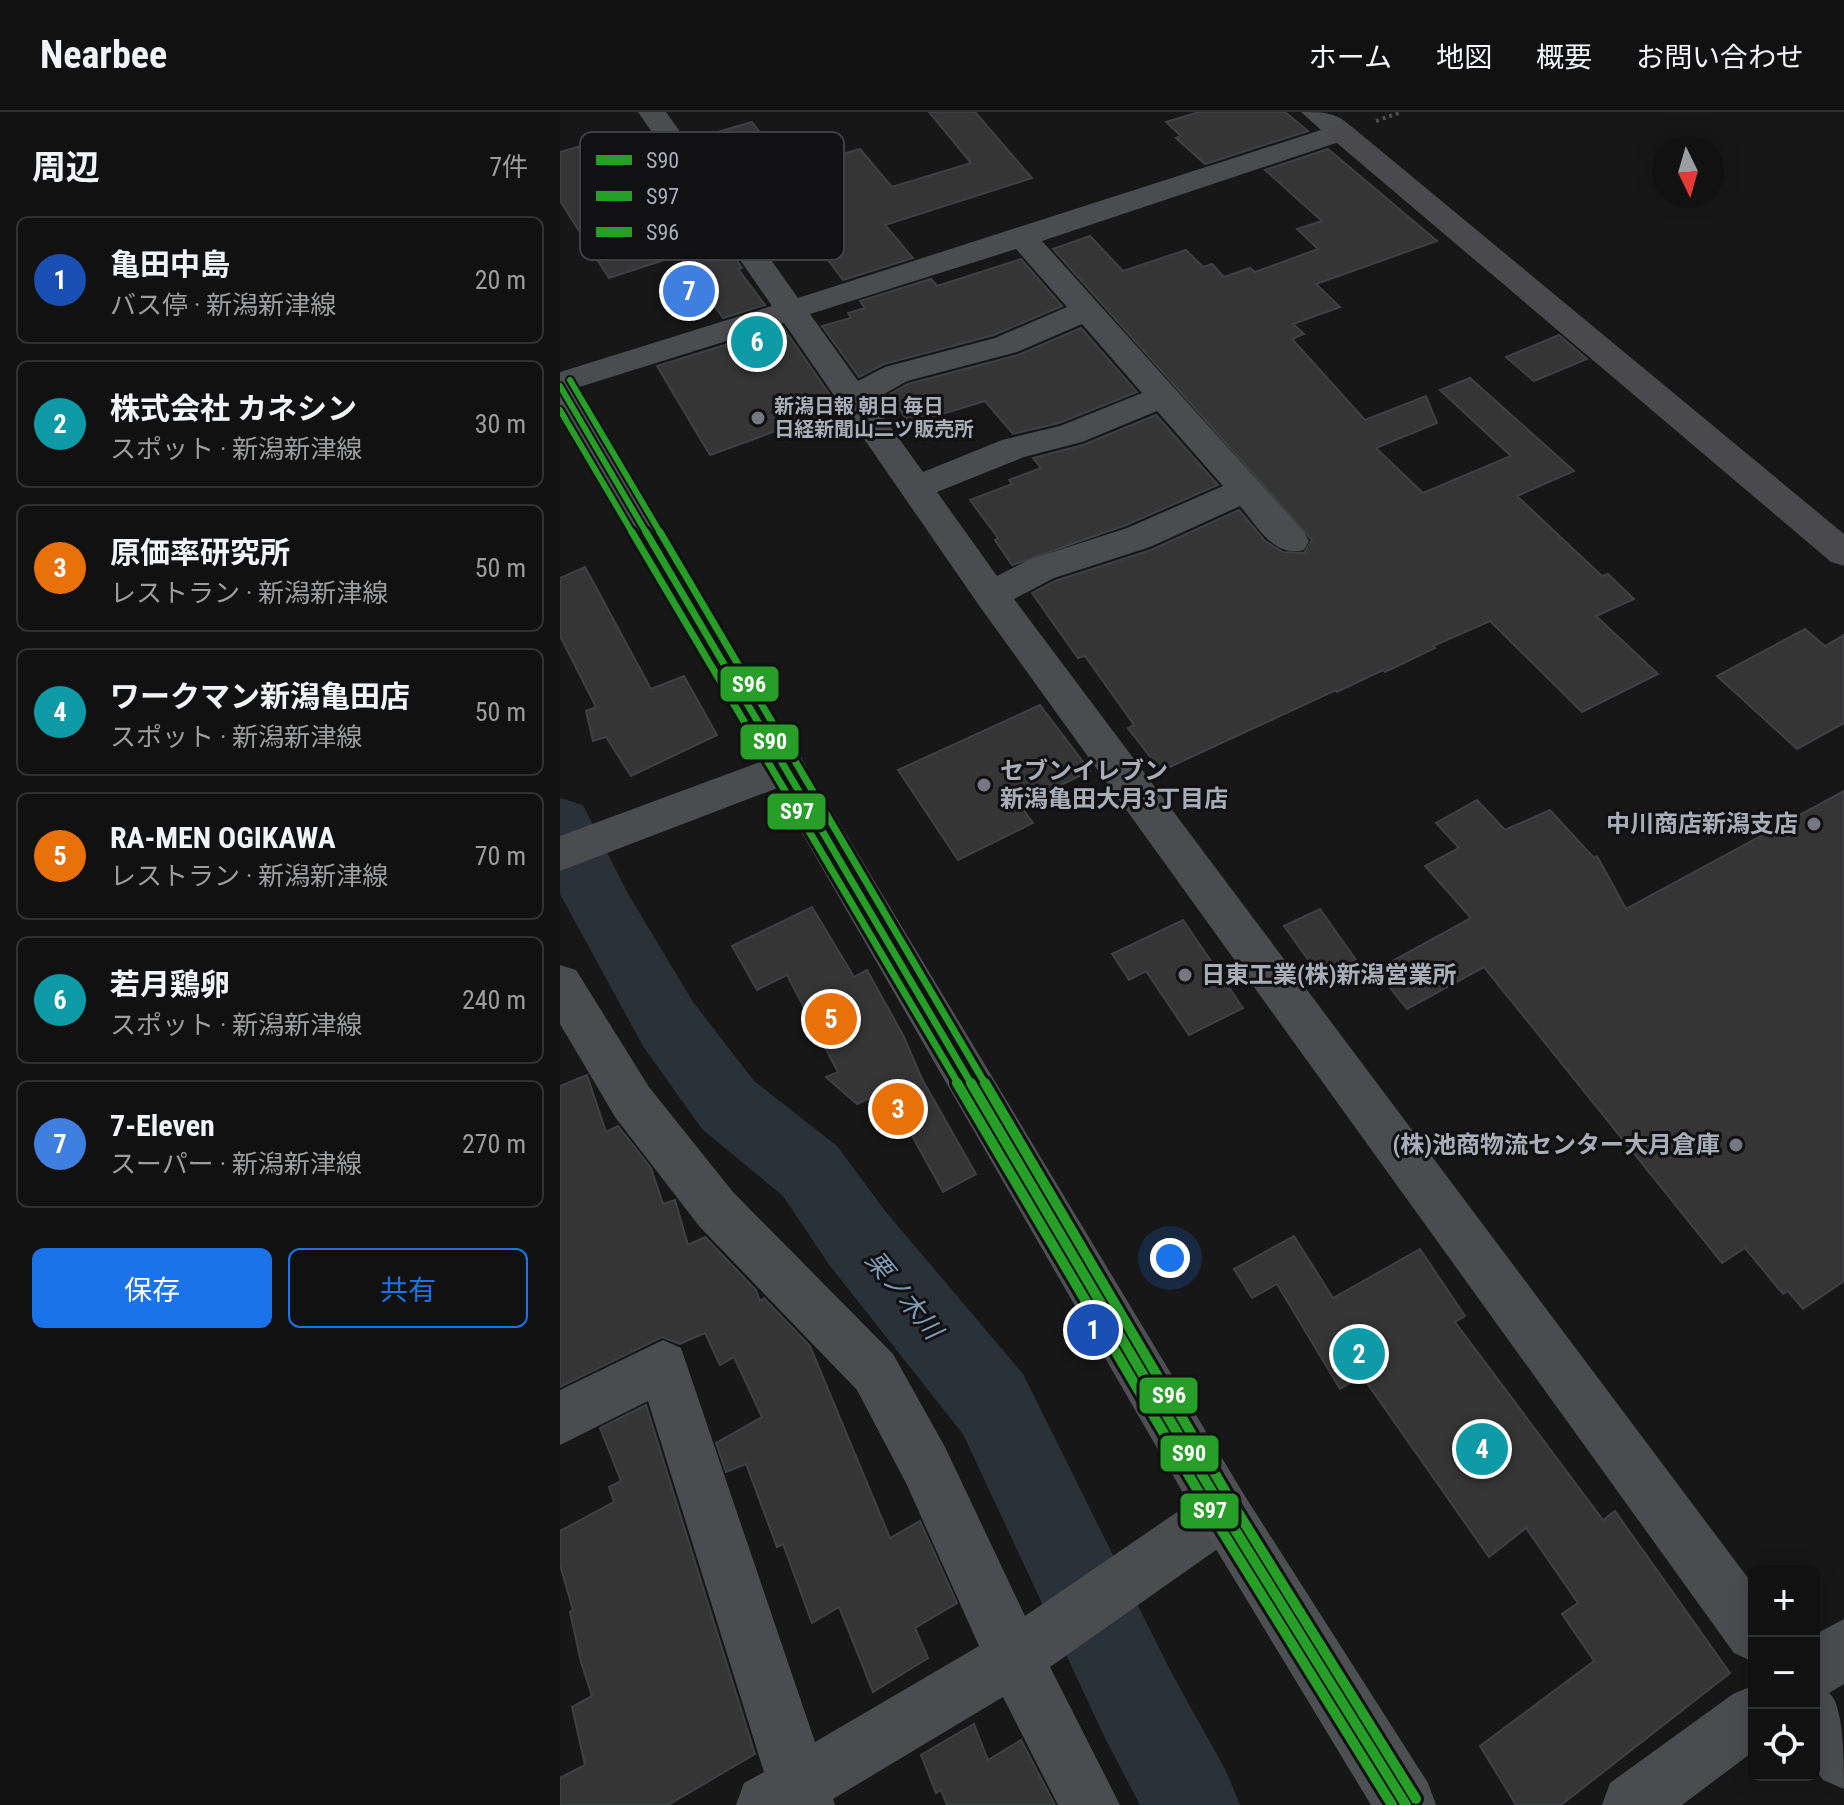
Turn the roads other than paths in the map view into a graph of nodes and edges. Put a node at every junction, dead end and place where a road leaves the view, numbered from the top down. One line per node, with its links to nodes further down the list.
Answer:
1 (652, 112): 3 (street)
2 (1315, 112): 4 (street)
3 (666, 132)
4 (1341, 132): 5 (street); 15 (street)
5 (1022, 237): 7 (street); 8 (street)
6 (757, 260): 7 (street)
7 (792, 310): 9 (street); 11 (street)
8 (1087, 310): 10 (street); 11 (street)
9 (560, 384): 17 (main road)
10 (1163, 396): 12 (street); 13 (street)
11 (853, 397): 12 (street)
12 (916, 488): 16 (street)
13 (1246, 490): 14 (street); 16 (street)
14 (1291, 541)
15 (1844, 553)
16 (991, 595): 22 (street)
17 (787, 768): 18 (street); 21 (main road)
18 (560, 854)
19 (560, 984): 24 (street)
20 (560, 1418): 29 (street)
21 (1224, 1512): 24 (street); 31 (main road)
22 (1748, 1625)
23 (1844, 1648): 25 (street)
24 (1014, 1658): 29 (street); 30 (street)
25 (1820, 1666)
26 (1748, 1719): 32 (street)
27 (1820, 1725): 28 (street)
28 (1844, 1759)
29 (789, 1799)
30 (1090, 1805)
31 (1406, 1805)
32 (1632, 1805)

